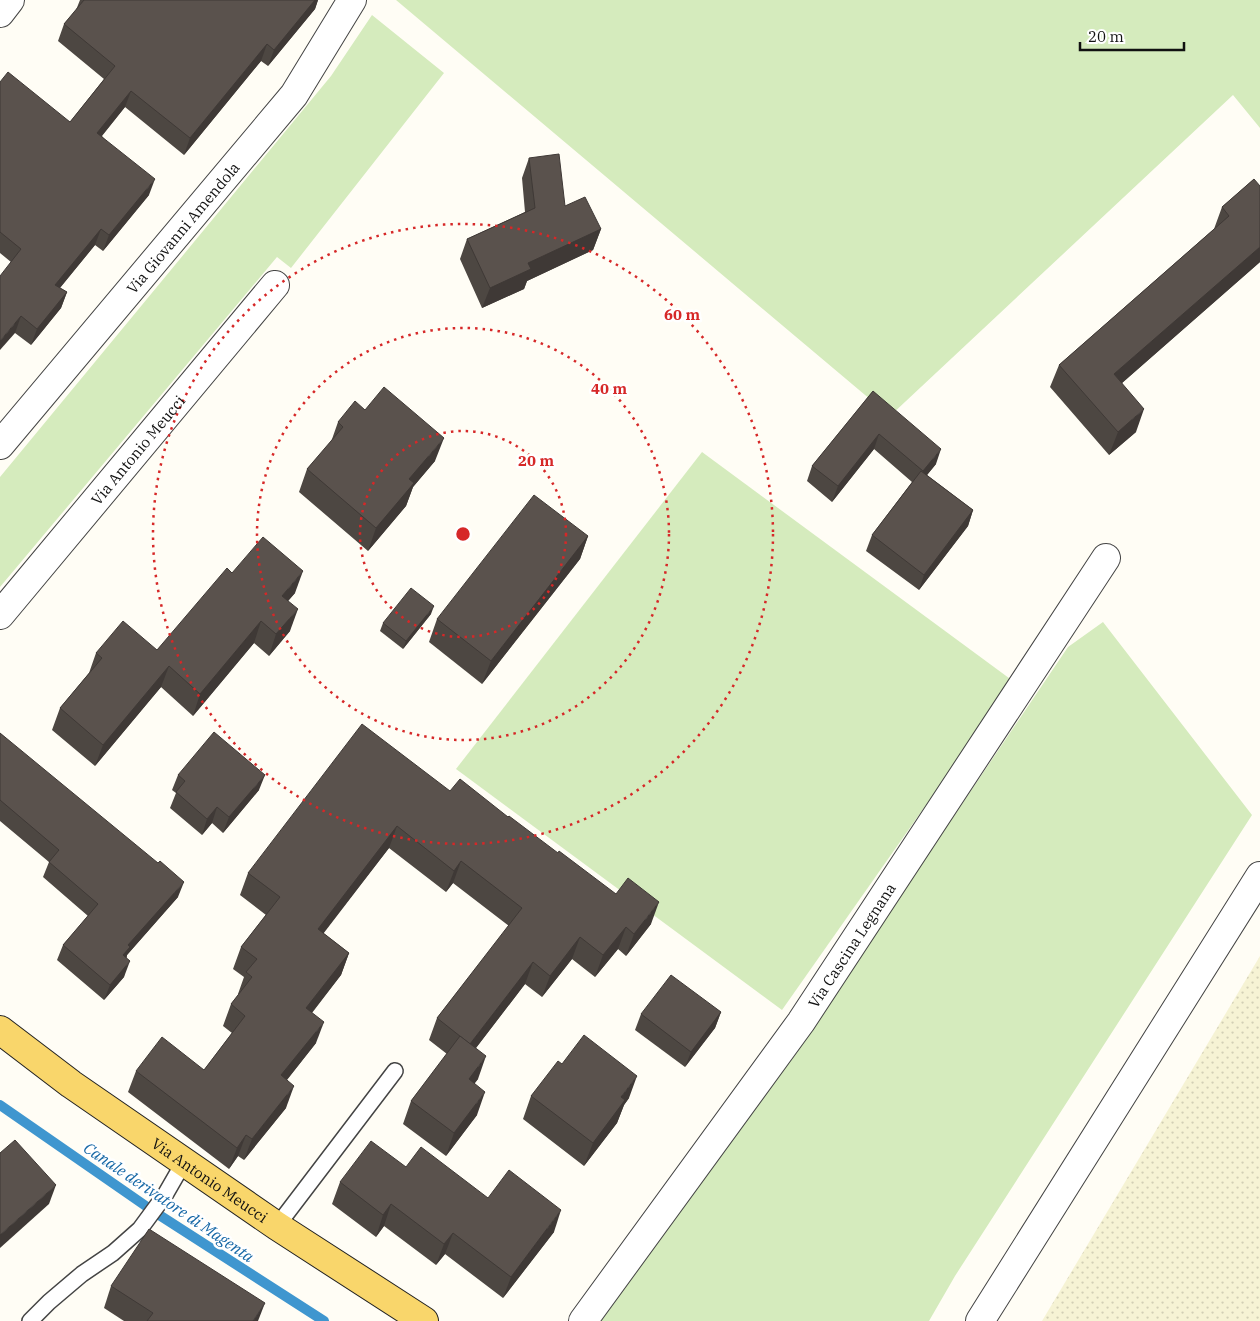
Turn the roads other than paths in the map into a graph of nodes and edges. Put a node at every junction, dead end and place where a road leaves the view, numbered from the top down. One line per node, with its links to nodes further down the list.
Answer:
1 (10, 0): 3 (street)
2 (352, 0): 5 (street, Via Giovanni Amendola)
3 (0, 13)
4 (275, 285): 7 (street, Via Antonio Meucci)
5 (0, 445)
6 (1106, 558): 15 (street, Via Cascina Legnana)
7 (0, 615)
8 (1260, 876): 16 (street)
9 (0, 1030): 11 (main road, Via Antonio Meucci)
10 (395, 1071): 12 (lane)
11 (184, 1162): 12 (main road, Via Antonio Meucci); 13 (lane)
12 (278, 1226): 14 (main road, Via Antonio Meucci)
13 (30, 1321)
14 (424, 1321)
15 (583, 1321)
16 (980, 1321)

